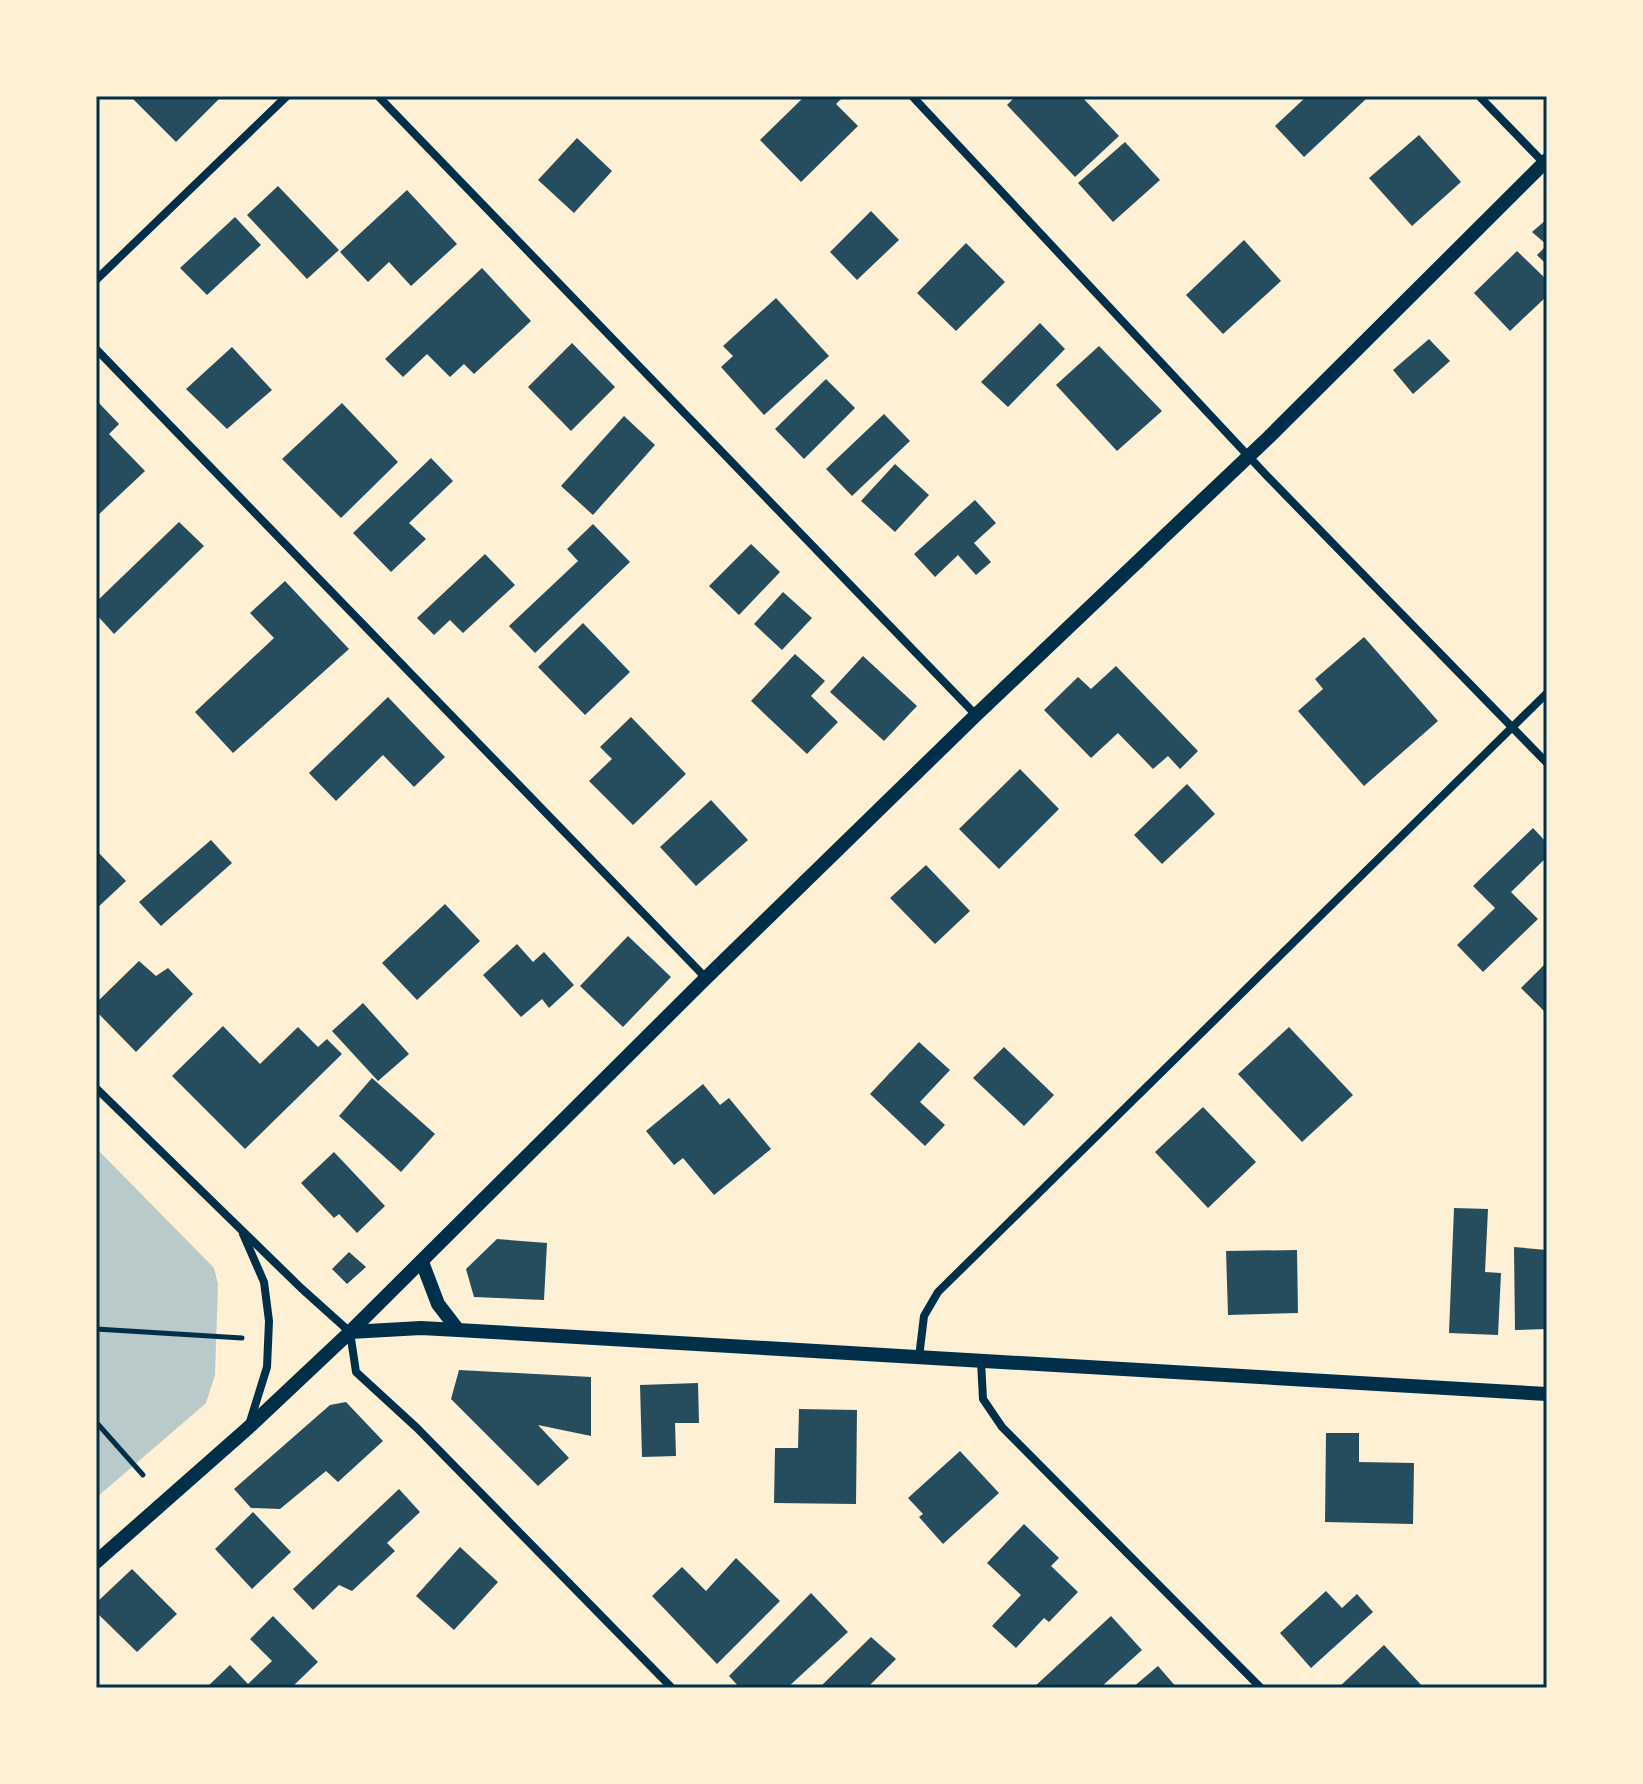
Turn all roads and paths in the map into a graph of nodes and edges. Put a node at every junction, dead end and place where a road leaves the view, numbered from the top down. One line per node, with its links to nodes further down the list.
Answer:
1 (287, 96): 6 (street)
2 (378, 96): 10 (street)
3 (912, 96): 8 (street)
4 (1479, 96): 5 (street)
5 (1546, 162): 8 (street)
6 (96, 280)
7 (96, 349): 13 (street)
8 (1249, 456): 10 (street); 11 (street)
9 (1547, 693): 11 (street)
10 (976, 715): 13 (street)
11 (1512, 727): 12 (street); 21 (street)
12 (1547, 763)
13 (706, 978): 16 (street)
14 (96, 1088): 15 (street)
15 (241, 1229): 19 (street); 25 (street)
16 (422, 1262): 18 (street); 19 (street)
17 (96, 1329): 20 (path)
18 (458, 1330): 19 (street); 21 (street)
19 (350, 1332): 25 (street); 28 (street)
20 (242, 1338)
21 (919, 1357): 22 (street)
22 (981, 1361): 23 (street); 29 (street)
23 (1547, 1394)
24 (96, 1422): 26 (path)
25 (248, 1428): 27 (street)
26 (143, 1475)
27 (96, 1562)
28 (672, 1688)
29 (1261, 1688)

